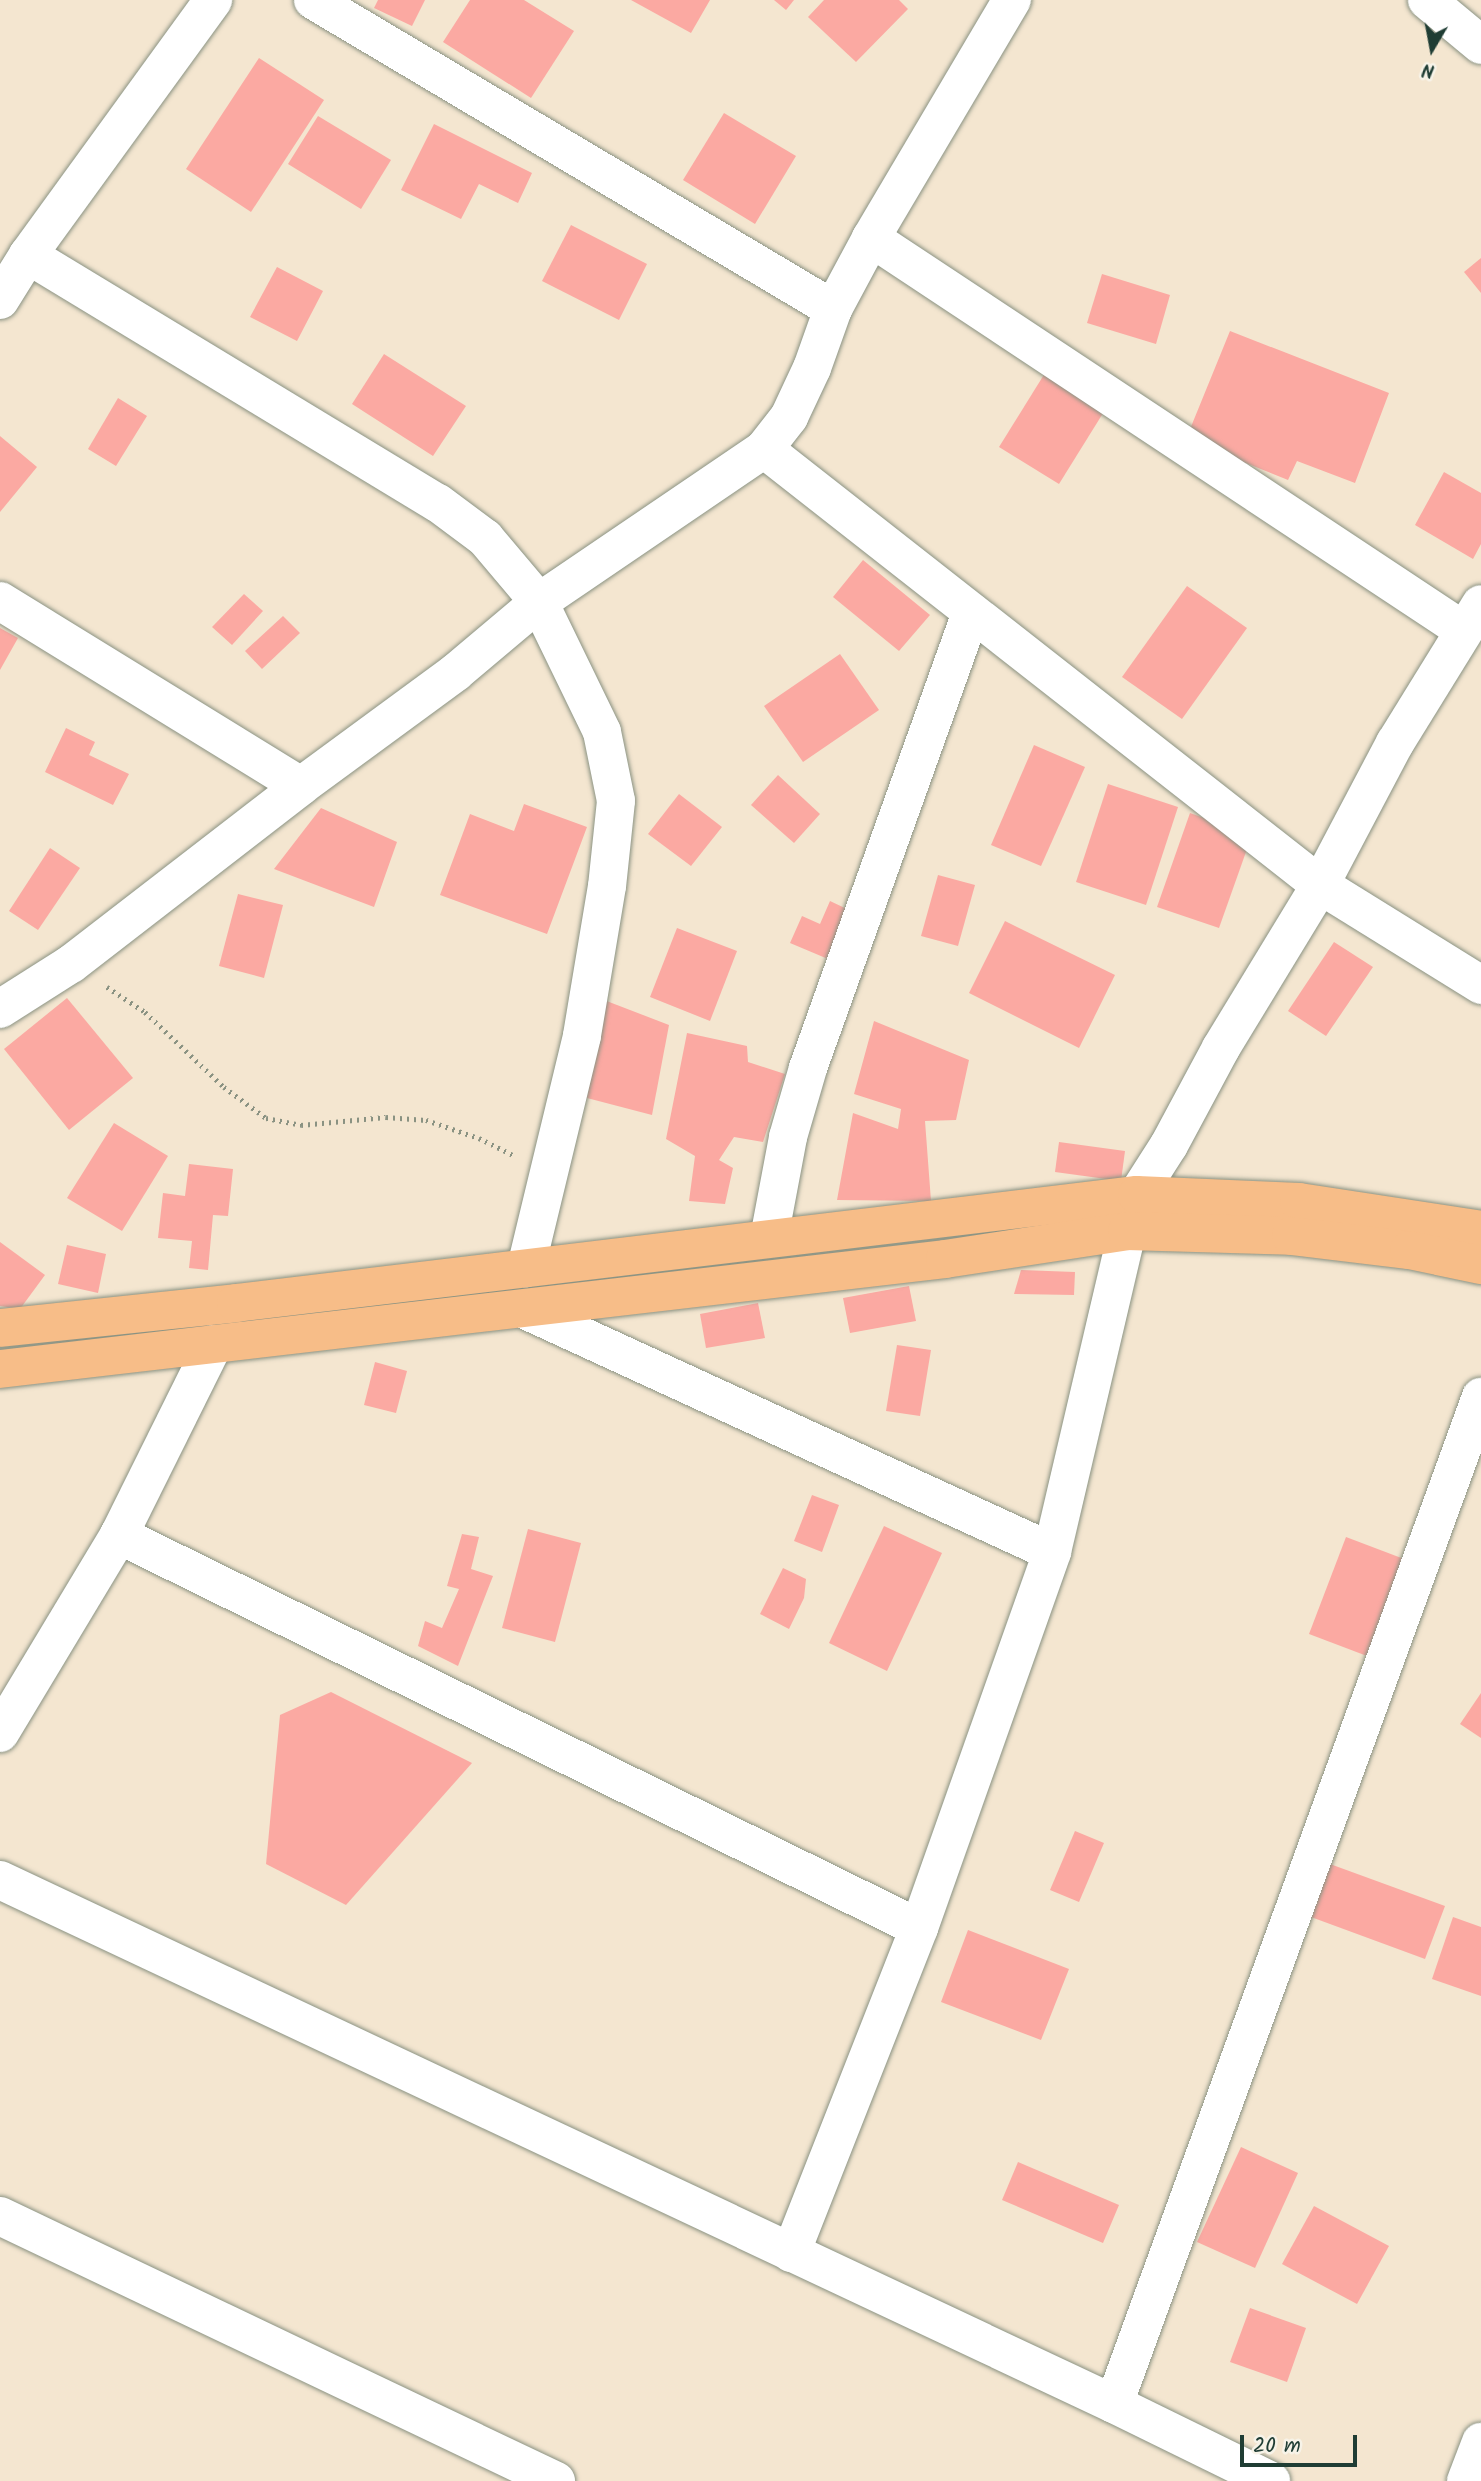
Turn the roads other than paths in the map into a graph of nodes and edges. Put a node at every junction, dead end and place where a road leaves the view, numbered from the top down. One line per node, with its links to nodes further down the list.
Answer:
1 (213, 0): 7 (street)
2 (313, 0): 9 (street)
3 (1012, 0): 6 (street)
4 (1427, 0): 5 (street)
5 (1481, 46)
6 (871, 238): 9 (street); 14 (street)
7 (28, 255): 8 (street); 12 (street)
8 (0, 300)
9 (833, 309): 10 (street)
10 (764, 449): 12 (street); 13 (street)
11 (0, 601): 15 (street)
12 (539, 602): 15 (street); 23 (street)
13 (971, 612): 16 (street); 21 (street)
14 (1472, 617): 16 (street)
15 (301, 786): 18 (street)
16 (1320, 885): 17 (street); 19 (street)
17 (1481, 985)
18 (0, 1009)
19 (1132, 1213): 20 (main road); 21 (main road); 22 (main road); 24 (main road); 30 (street)
20 (1481, 1230)
21 (769, 1238): 23 (main road)
22 (1481, 1265)
23 (526, 1268): 25 (main road)
24 (523, 1309): 26 (main road); 30 (street)
25 (0, 1328)
26 (214, 1345): 27 (main road); 29 (street)
27 (0, 1369)
28 (1481, 1396): 36 (street)
29 (118, 1535): 31 (street); 33 (street)
30 (1052, 1552): 33 (street)
31 (0, 1733)
32 (0, 1880): 35 (street)
33 (919, 1928): 35 (street)
34 (0, 2216): 38 (street)
35 (791, 2253): 36 (street)
36 (1114, 2404): 39 (street)
37 (1481, 2442): 40 (street)
38 (556, 2481)
39 (1271, 2481)
40 (1466, 2481)

